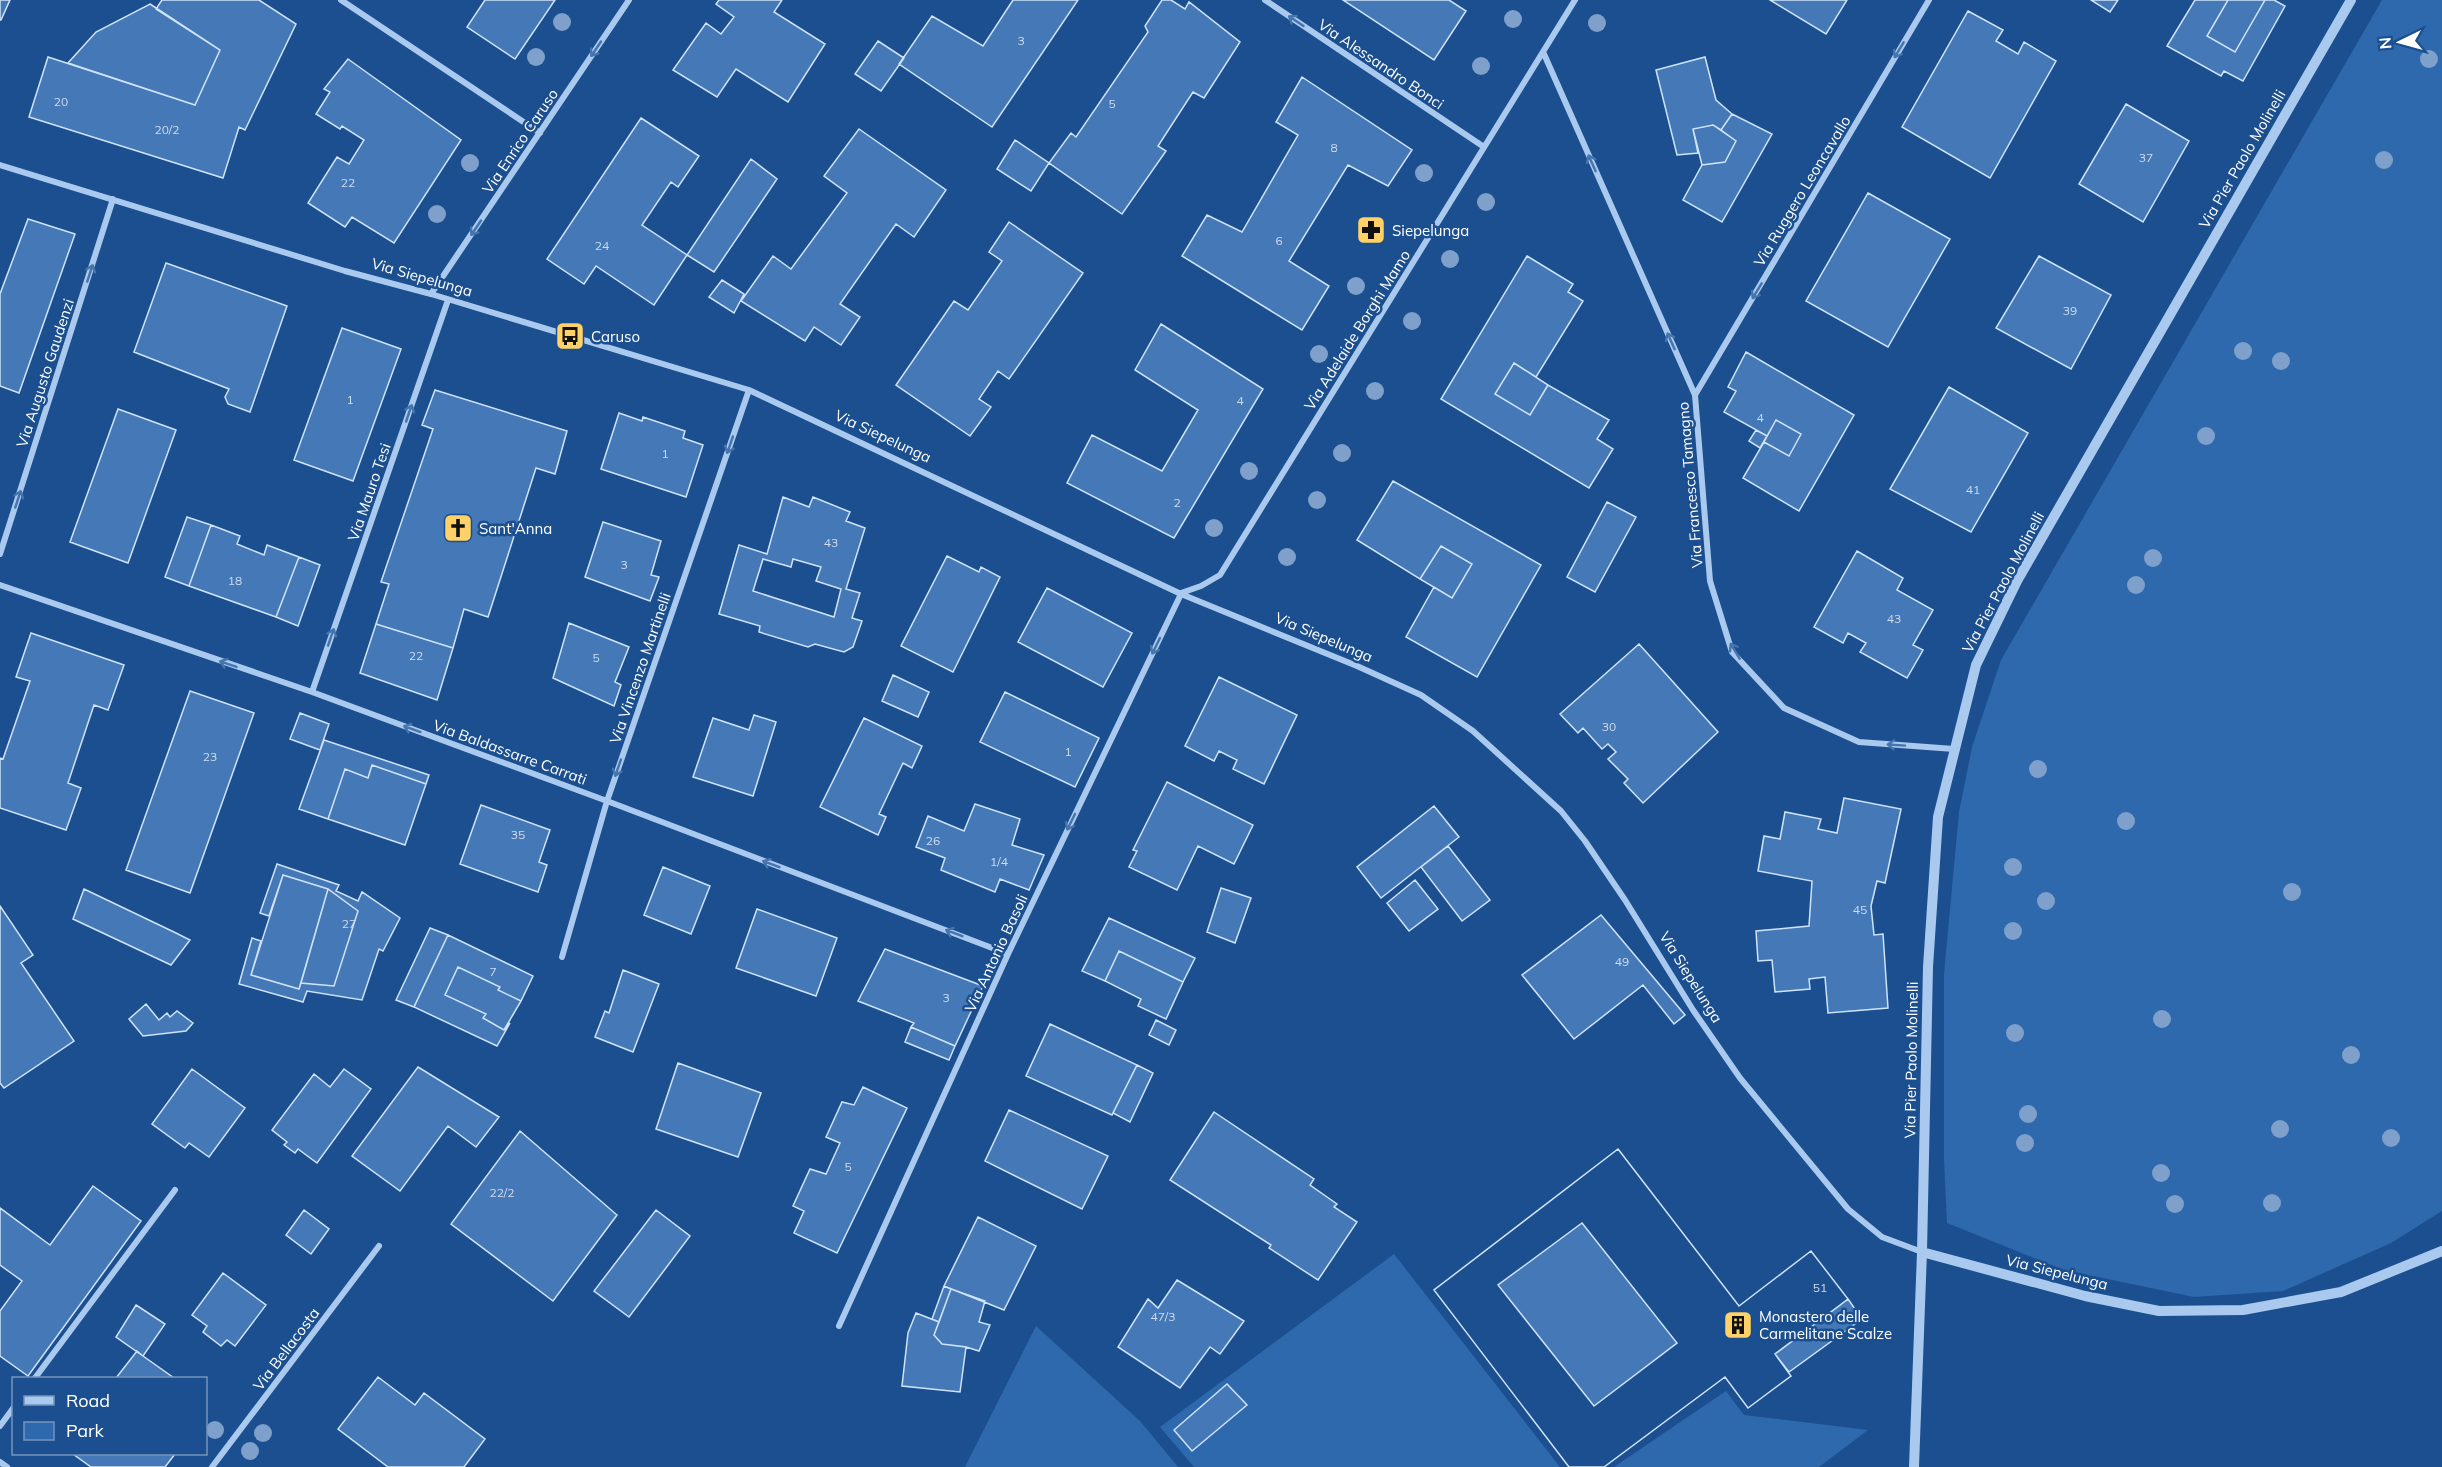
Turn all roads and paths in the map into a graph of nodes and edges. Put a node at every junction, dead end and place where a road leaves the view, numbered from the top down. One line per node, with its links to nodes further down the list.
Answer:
1 (341, 0): 8 (street)
2 (629, 0): 8 (street, Via Enrico Caruso, one-way to 8)
3 (1265, 0): 9 (street, Via Alessandro Bonci, one-way to 3)
4 (1575, 0): 7 (street, Via Adelaide Borghi Mamo)
5 (1929, 0): 15 (street, Via Ruggero Leoncavallo, one-way to 15)
6 (2351, 0): 20 (street, Via Pier Paolo Molinelli)
7 (1544, 54): 9 (street, Via Adelaide Borghi Mamo); 15 (street, Via Francesco Tamagno, one-way to 7)
8 (540, 133): 12 (street, Via Enrico Caruso, one-way to 12)
9 (1484, 147): 18 (street, Via Adelaide Borghi Mamo)
10 (0, 165): 11 (street, Via Siepelunga)
11 (113, 199): 12 (street, Via Siepelunga); 16 (street, Via Augusto Gaudenzi, one-way to 11)
12 (431, 294): 13 (street, Via Siepelunga)
13 (448, 300): 14 (street, Via Siepelunga); 19 (street, Via Mauro Tesi, one-way to 13)
14 (749, 390): 18 (street, Via Siepelunga); 21 (street, Via Vincenzo Martinelli, one-way to 21)
15 (1695, 395): 20 (street, Via Francesco Tamagno, one-way to 15)
16 (0, 554)
17 (0, 585): 19 (street, Via Baldassarre Carrati, one-way to 17)
18 (1181, 594): 22 (street, Via Antonio Basoli, one-way to 22); 27 (street, Via Siepelunga)
19 (312, 692): 21 (street, Via Baldassarre Carrati, one-way to 19)
20 (1954, 749): 27 (street, Via Pier Paolo Molinelli)
21 (607, 801): 22 (street, Via Baldassarre Carrati, one-way to 21); 23 (street, Via Vincenzo Martinelli)
22 (1008, 954): 28 (street, Via Antonio Basoli)
23 (562, 957)
24 (175, 1190): 29 (street)
25 (379, 1246): 34 (street, Via Bellacosta)
26 (2442, 1251): 27 (street, Via Siepelunga)
27 (1922, 1252): 35 (street, Via Pier Paolo Molinelli)
28 (839, 1326)
29 (36, 1377)
30 (12, 1410): 31 (street)
31 (0, 1426)
32 (0, 1462): 33 (street)
33 (7, 1467)
34 (212, 1467)
35 (1914, 1467)

